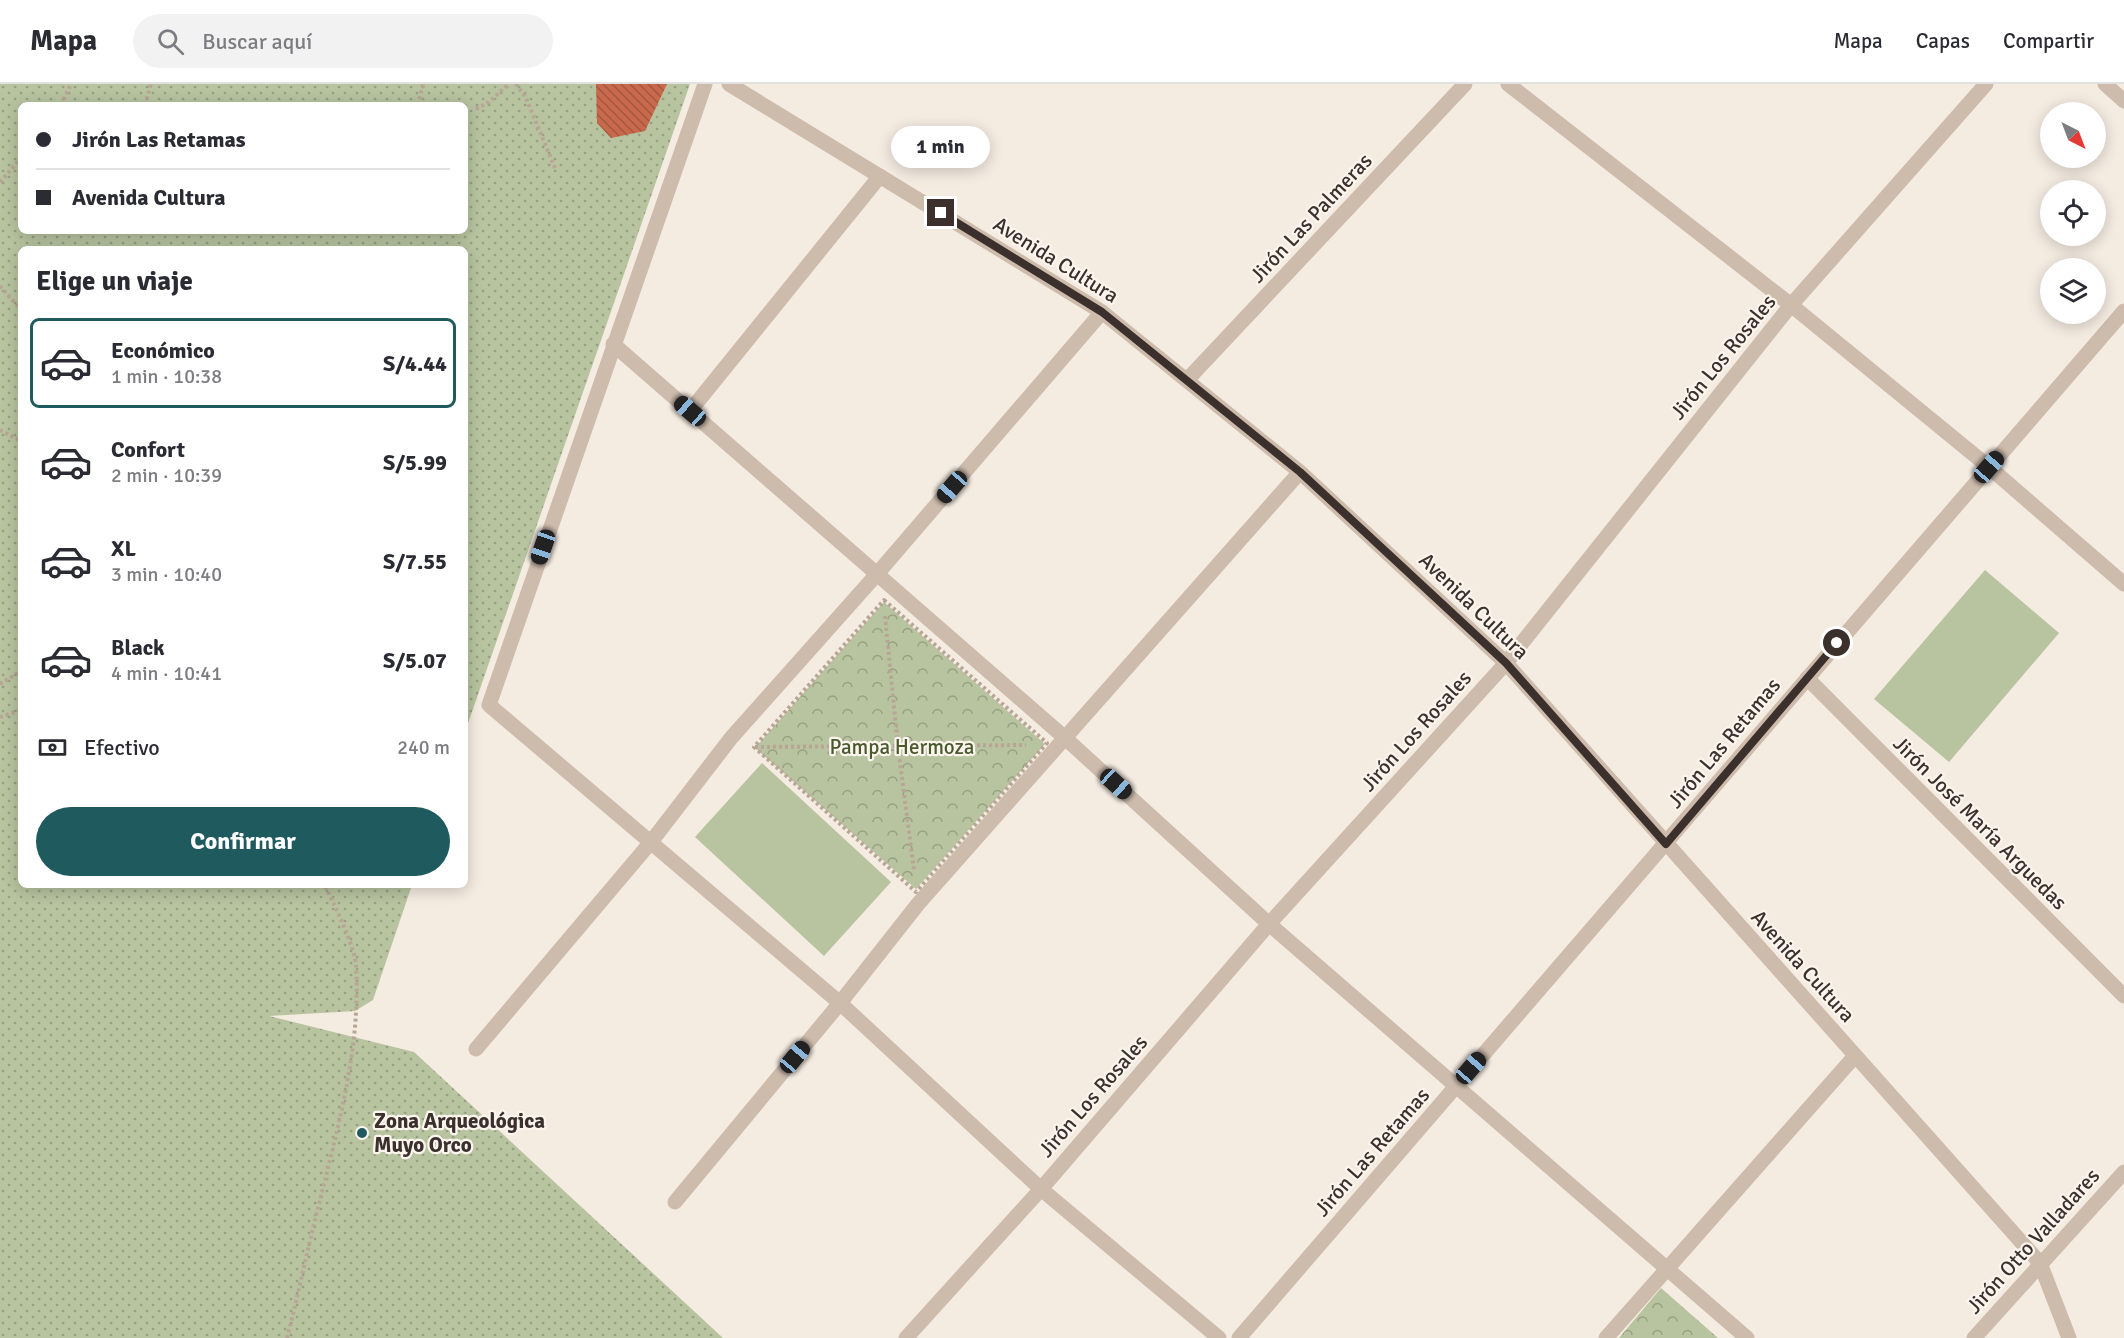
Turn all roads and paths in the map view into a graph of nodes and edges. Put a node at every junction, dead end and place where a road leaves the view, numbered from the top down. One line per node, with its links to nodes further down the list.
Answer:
1 (71, 84): 13 (path)
2 (151, 84): 14 (path)
3 (423, 84): 15 (path)
4 (508, 84): 16 (path)
5 (516, 84): 18 (path)
6 (705, 84): 26 (street)
7 (729, 84): 19 (street, Avenida Cultura)
8 (1465, 84): 27 (street, Jirón Las Palmeras)
9 (1508, 84): 22 (street)
10 (1986, 84): 22 (street, Jirón Los Rosales)
11 (2105, 84): 12 (street)
12 (2124, 100)
13 (62, 102)
14 (146, 102)
15 (419, 102)
16 (476, 109)
17 (18, 161): 20 (path)
18 (555, 168)
19 (880, 176): 25 (street, Avenida Cultura); 28 (street)
20 (0, 182)
21 (0, 286): 23 (path)
22 (1791, 305): 31 (street); 36 (street, Jirón Los Rosales)
23 (18, 307)
24 (2124, 311): 31 (street, Jirón Las Retamas)
25 (1102, 312): 27 (street, Avenida Cultura); 33 (street)
26 (613, 344): 28 (street); 47 (street)
27 (1187, 380): 32 (street, Avenida Cultura)
28 (690, 411): 33 (street)
29 (0, 430): 30 (path)
30 (18, 439)
31 (1989, 467): 34 (street); 38 (street, Jirón Las Retamas)
32 (1300, 472): 36 (street, Avenida Cultura); 42 (street)
33 (877, 574): 35 (path); 42 (street); 43 (street)
34 (2124, 584)
35 (884, 600): 44 (path); 45 (path); 46 (path)
36 (1506, 663): 48 (street, Avenida Cultura); 51 (street, Jirón Los Rosales)
37 (18, 673): 39 (path)
38 (1807, 678): 48 (street, Jirón Las Retamas); 52 (street, Jirón José María Arguedas)
39 (0, 684)
40 (18, 711): 41 (path)
41 (0, 717)
42 (1064, 737): 44 (path); 51 (street); 53 (street)
43 (731, 738): 45 (path); 47 (street)
44 (1047, 743): 46 (path); 50 (path)
45 (754, 747): 46 (path); 50 (path)
46 (898, 747): 50 (path)
47 (651, 842): 53 (street); 54 (street)
48 (1666, 844): 55 (street, Avenida Cultura); 56 (street, Jirón Las Retamas)
49 (326, 888): 62 (path)
50 (916, 892)
51 (1269, 924): 56 (street); 58 (street, Jirón Los Rosales)
52 (2124, 996)
53 (840, 1003): 58 (street); 59 (street)
54 (476, 1049)
55 (1855, 1056): 60 (street, Avenida Cultura); 61 (street)
56 (1456, 1086): 61 (street); 65 (street, Jirón Las Retamas)
57 (2124, 1172): 60 (street, Jirón Otto Valladares)
58 (1041, 1189): 63 (street, Jirón Los Rosales); 64 (street)
59 (675, 1202)
60 (2040, 1263): 68 (street, Jirón Otto Valladares); 69 (street, Avenida Cultura)
61 (1666, 1268): 66 (street); 67 (street)
62 (286, 1338)
63 (906, 1338)
64 (1220, 1338)
65 (1239, 1338)
66 (1606, 1338)
67 (1746, 1338)
68 (1974, 1338)
69 (2069, 1338)

